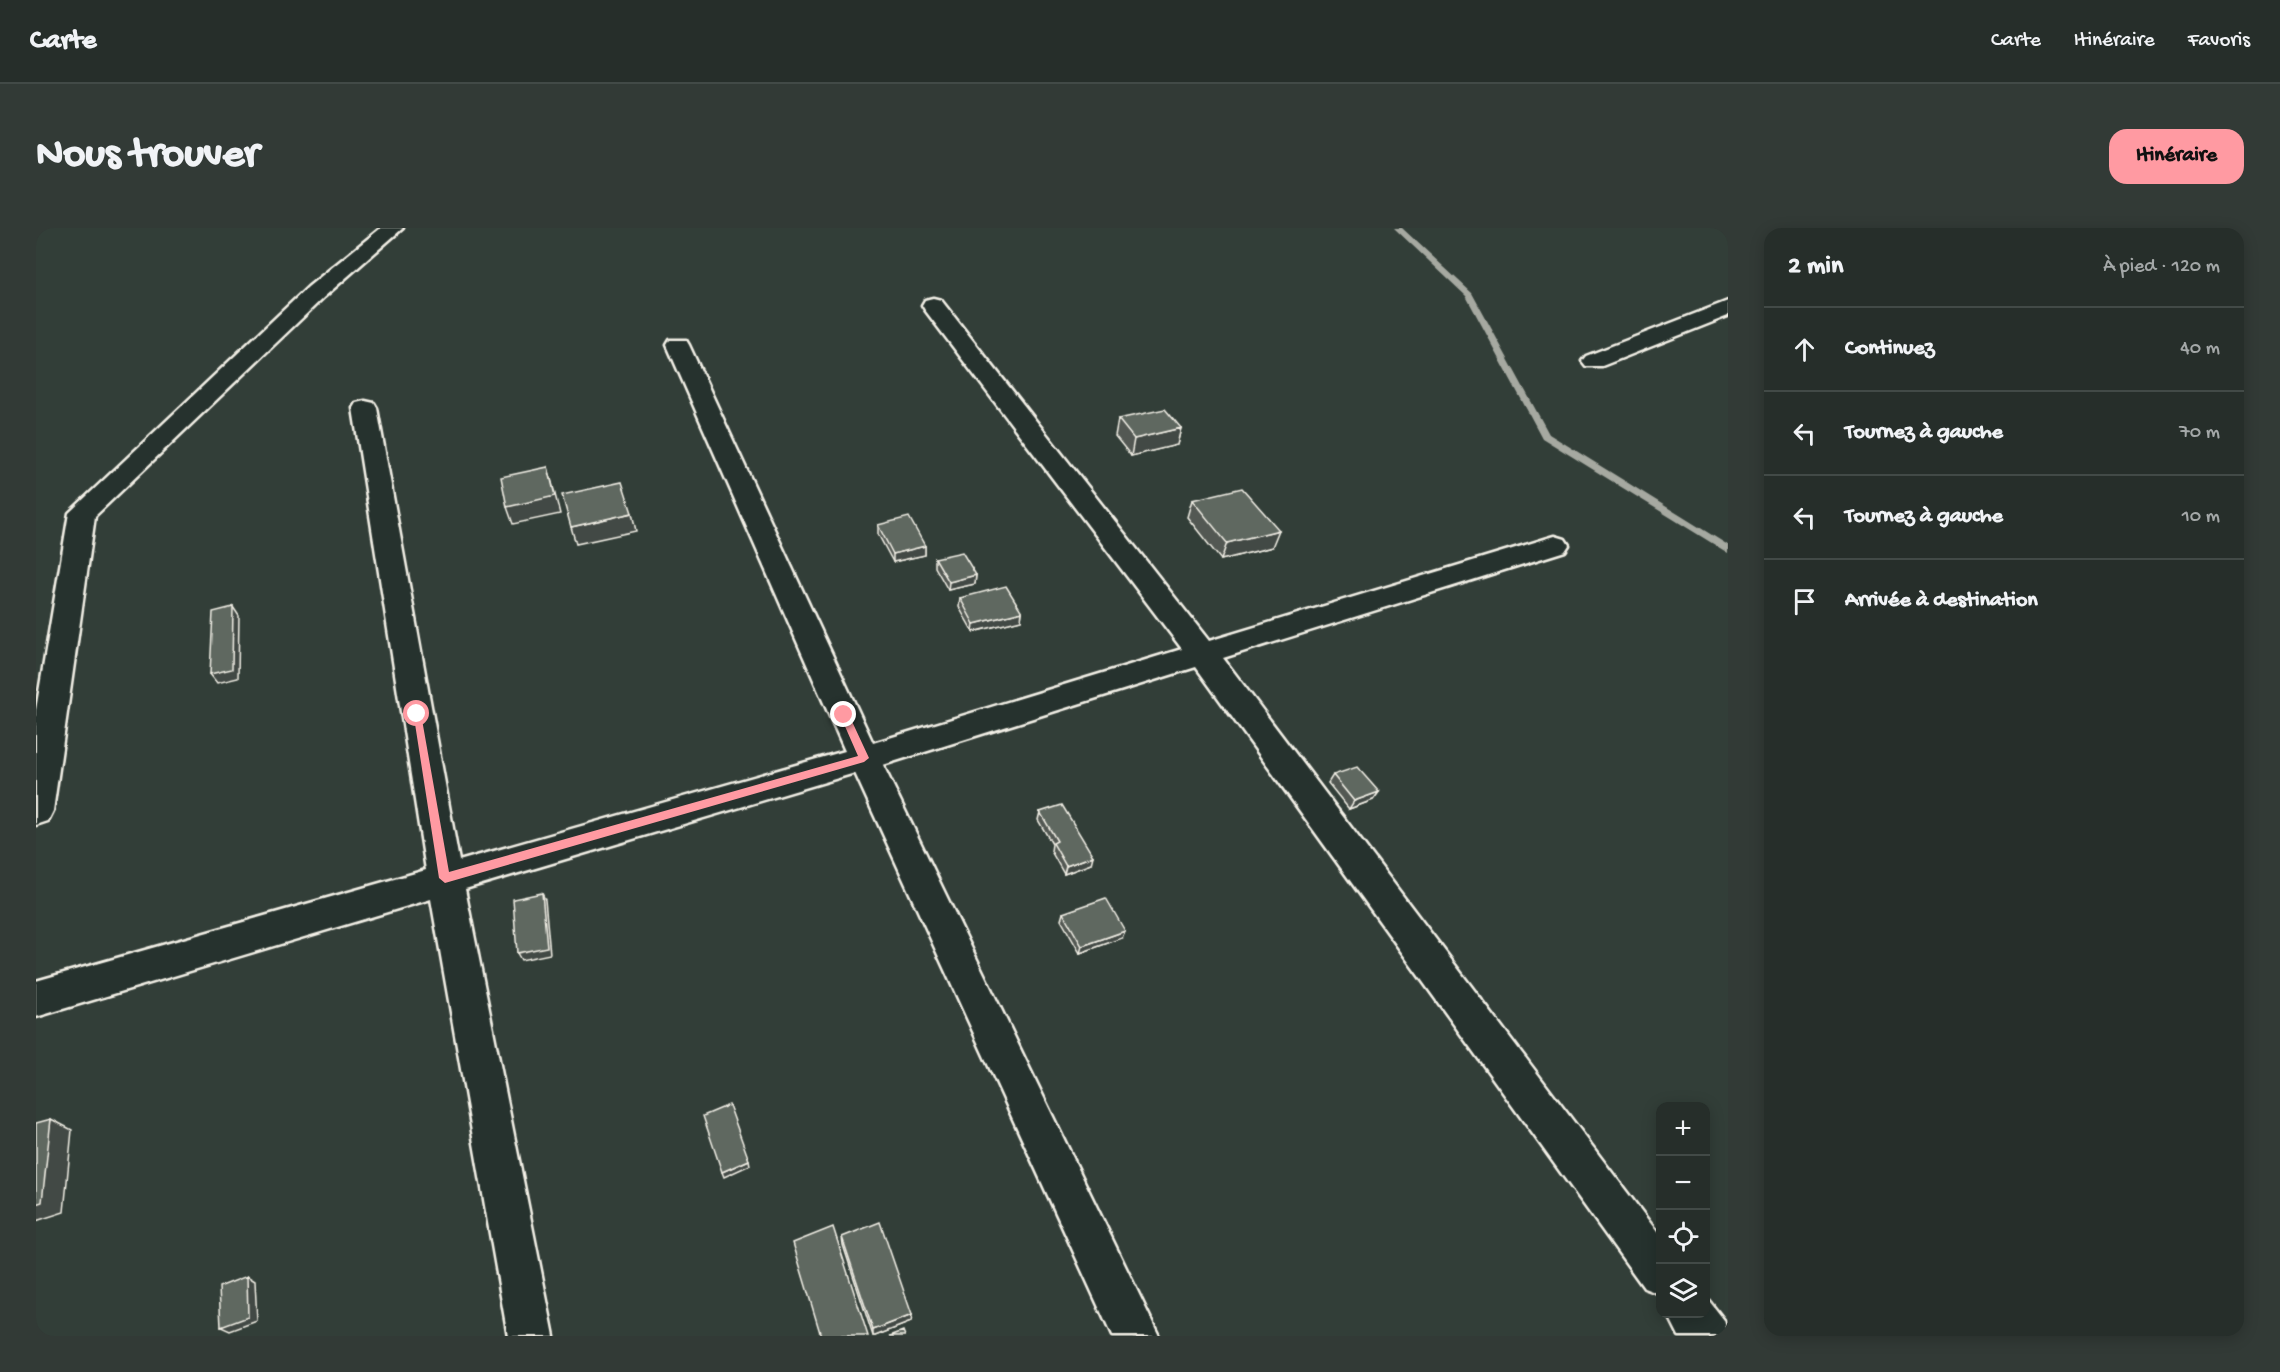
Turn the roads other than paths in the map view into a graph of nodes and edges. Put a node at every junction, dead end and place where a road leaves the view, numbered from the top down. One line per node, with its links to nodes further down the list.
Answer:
1 (393, 228): 10 (street)
2 (933, 304): 8 (street)
3 (1728, 308): 5 (street)
4 (678, 345): 9 (street)
5 (1594, 361)
6 (364, 408): 11 (street)
7 (1555, 545): 8 (street)
8 (1203, 654): 9 (street); 13 (street)
9 (864, 758): 11 (street); 16 (street)
10 (36, 811)
11 (445, 878): 12 (street); 15 (street)
12 (36, 999)
13 (1656, 1267)
14 (1694, 1318): 17 (street)
15 (531, 1336)
16 (1136, 1336)
17 (1708, 1336)

